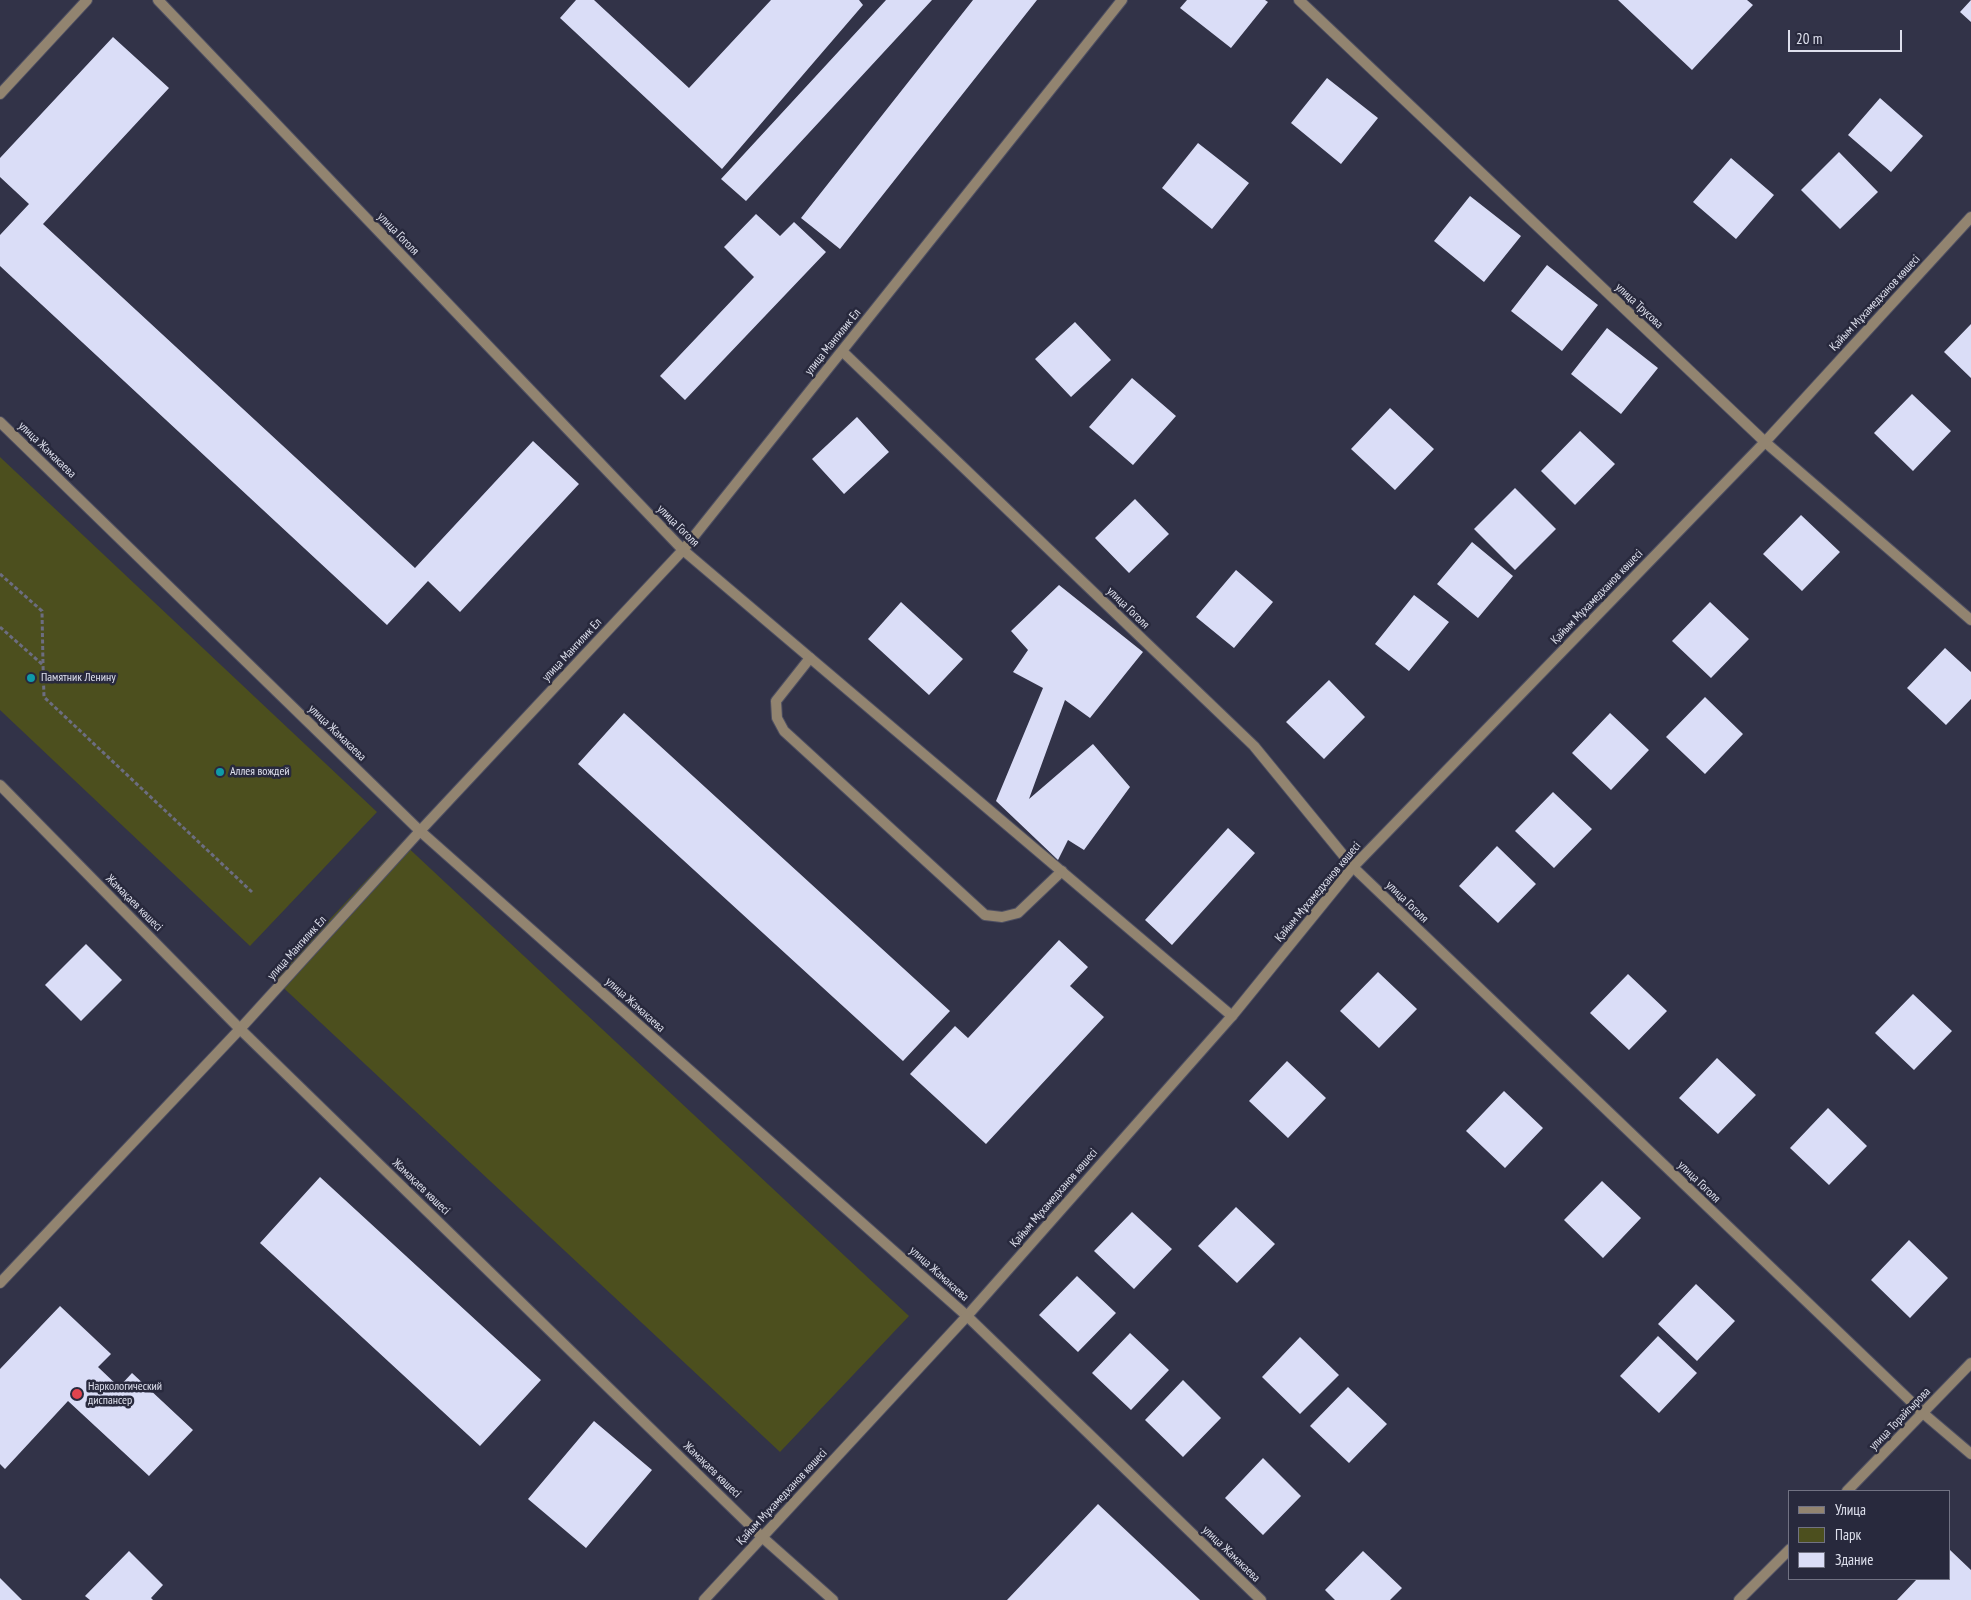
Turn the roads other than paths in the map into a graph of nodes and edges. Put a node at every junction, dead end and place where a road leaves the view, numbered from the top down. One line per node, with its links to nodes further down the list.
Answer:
1 (87, 0): 5 (street)
2 (158, 0): 10 (street, улица Гоголя)
3 (1122, 0): 7 (street, улица Мангилик Ел)
4 (1299, 0): 9 (street, улица Трусова)
5 (0, 94)
6 (1971, 217): 9 (street, Қайым Мұхамедханов көшесі)
7 (842, 351): 10 (street, улица Мангилик Ел); 15 (street, улица Гоголя)
8 (0, 422): 14 (street, улица Жамакаева)
9 (1764, 442): 11 (street, улица Трусова); 15 (street, Қайым Мұхамедханов көшесі)
10 (683, 550): 12 (street, улица Гоголя); 14 (street, улица Мангилик Ел)
11 (1971, 620)
12 (810, 658): 16 (street, улица Гоголя); 16 (street)
13 (0, 785): 18 (street, Жамақаев көшесі)
14 (420, 831): 18 (street, улица Мангилик Ел); 20 (street, улица Жамакаева)
15 (1353, 867): 17 (street, Қайым Мұхамедханов көшесі); 22 (street, улица Гоголя)
16 (1062, 871): 17 (street, улица Гоголя)
17 (1232, 1016): 20 (street, Қайым Мұхамедханов көшесі)
18 (240, 1029): 19 (street, улица Мангилик Ел); 25 (street, Жамақаев көшесі)
19 (0, 1283)
20 (968, 1316): 25 (street, Қайым Мұхамедханов көшесі); 29 (street, улица Жамакаева)
21 (1971, 1363): 22 (street, улица Торайгырова)
22 (1924, 1414): 23 (street, улица Гоголя); 24 (street, улица Торайгырова)
23 (1971, 1454)
24 (1848, 1490)
25 (762, 1537): 27 (street, Қайым Мұхамедханов көшесі); 28 (street, Жамақаев көшесі)
26 (1788, 1551): 30 (street)
27 (704, 1600)
28 (833, 1600)
29 (1261, 1600)
30 (1740, 1600)

